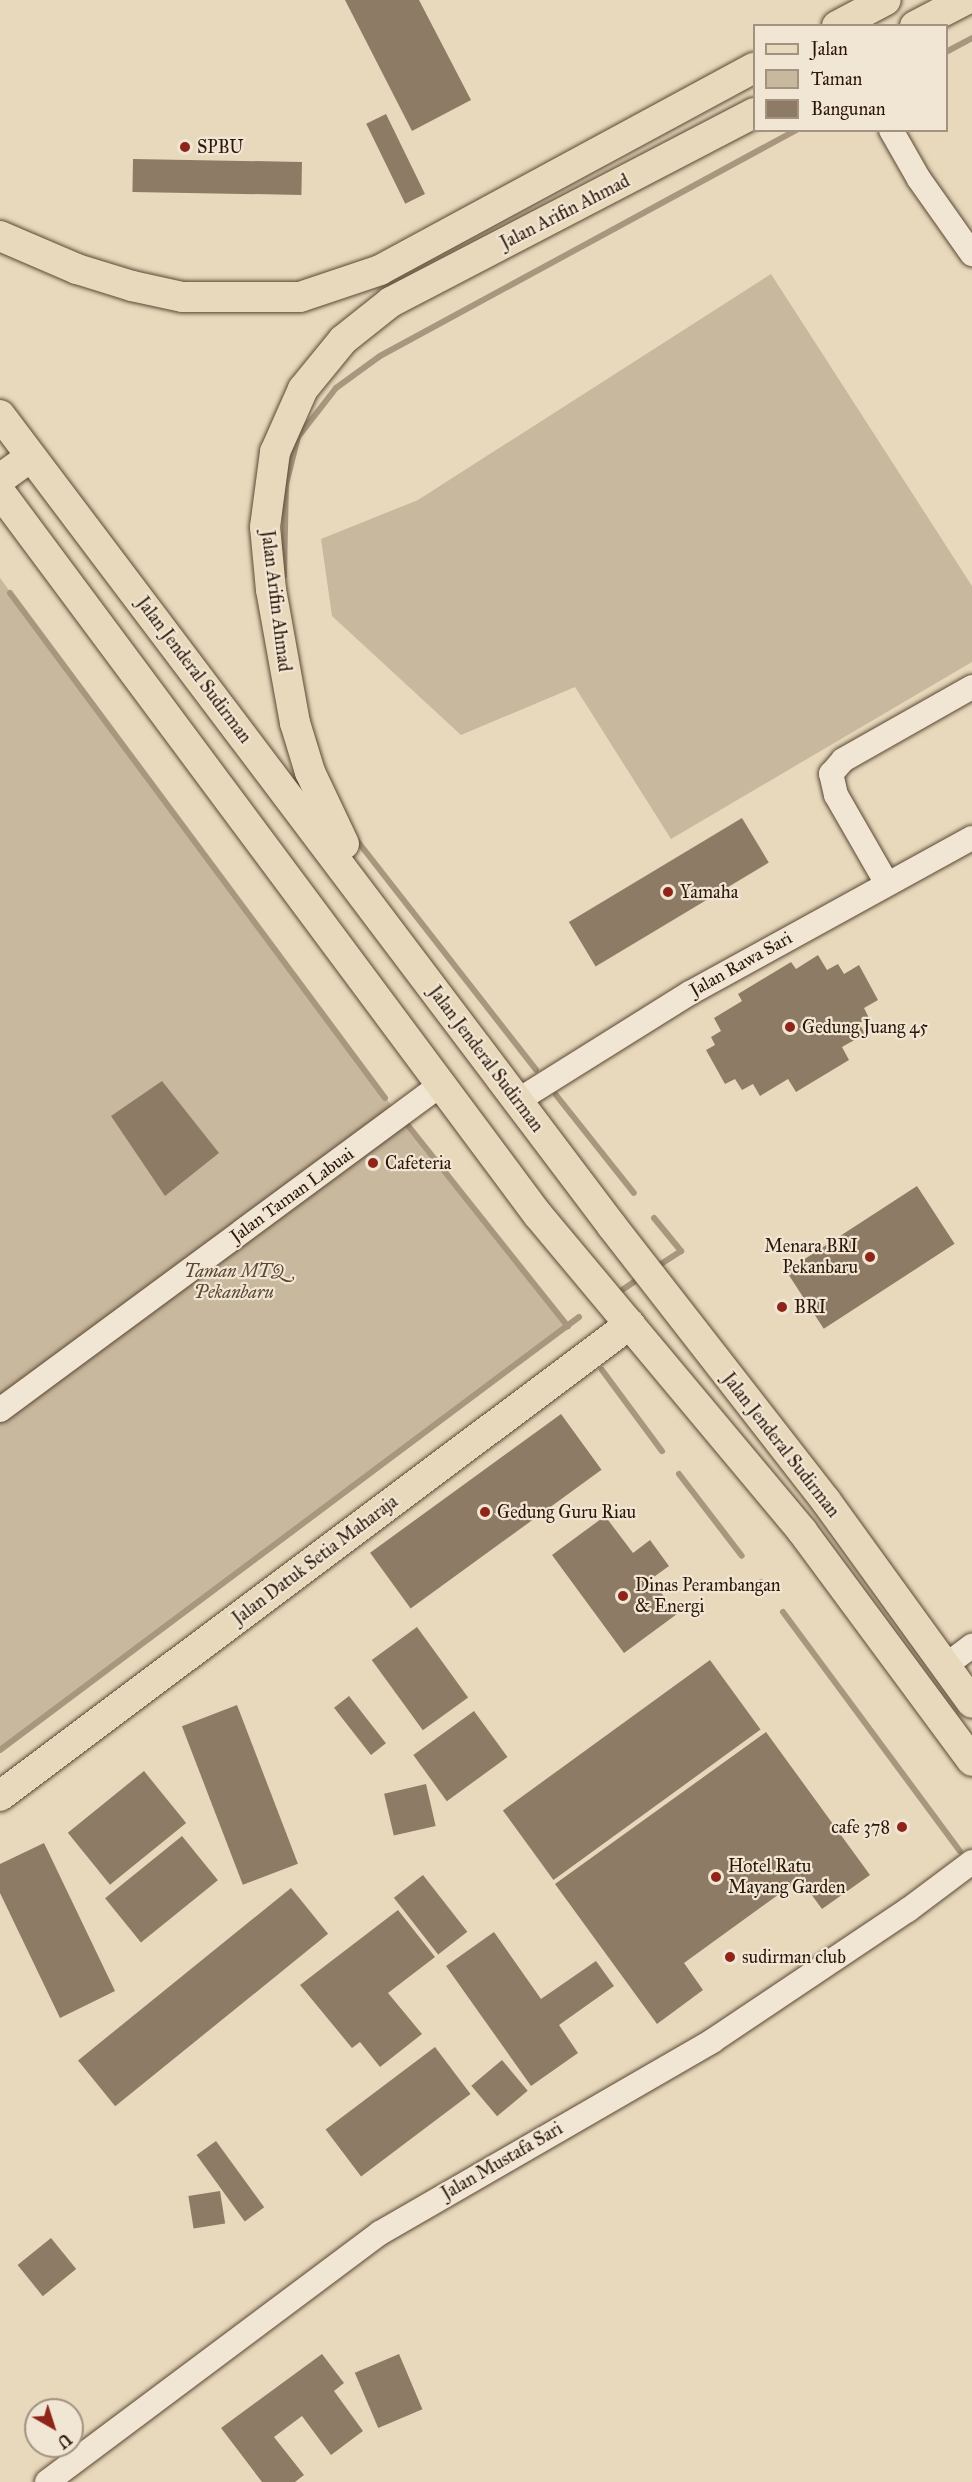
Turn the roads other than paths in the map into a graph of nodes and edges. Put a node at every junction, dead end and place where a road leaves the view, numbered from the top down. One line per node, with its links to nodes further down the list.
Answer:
1 (886, 0): 3 (main road)
2 (965, 0): 4 (main road)
3 (841, 24)
4 (919, 24)
5 (753, 69): 8 (main road, Jalan Arifin Ahmad)
6 (753, 114): 19 (main road, Jalan Arifin Ahmad)
7 (892, 132): 9 (street)
8 (0, 236)
9 (972, 254)
10 (0, 415): 11 (main road, Jalan Jenderal Sudirman)
11 (30, 457): 12 (main road); 14 (main road, Jalan Jenderal Sudirman)
12 (0, 479)
13 (0, 492): 15 (main road, Jalan Jenderal Sudirman)
14 (71, 510): 15 (main road); 19 (main road, Jalan Jenderal Sudirman)
15 (34, 537): 20 (main road, Jalan Jenderal Sudirman)
16 (972, 687): 18 (street)
17 (972, 838): 18 (street, Jalan Rawa Sari)
18 (886, 882): 21 (street, Jalan Rawa Sari)
19 (392, 936): 21 (main road, Jalan Jenderal Sudirman)
20 (439, 1086): 22 (main road, Jalan Jenderal Sudirman); 23 (street, Jalan Taman Labuai)
21 (517, 1101): 25 (main road, Jalan Jenderal Sudirman)
22 (630, 1324): 27 (main road, Jalan Jenderal Sudirman); 28 (main road, Jalan Datuk Setia Maharaja)
23 (0, 1410)
24 (972, 1646): 25 (street)
25 (945, 1666): 26 (main road, Jalan Jenderal Sudirman)
26 (972, 1703)
27 (972, 1761)
28 (0, 1796)
29 (972, 1862): 30 (street, Jalan Mustafa Sari)
30 (47, 2482)

